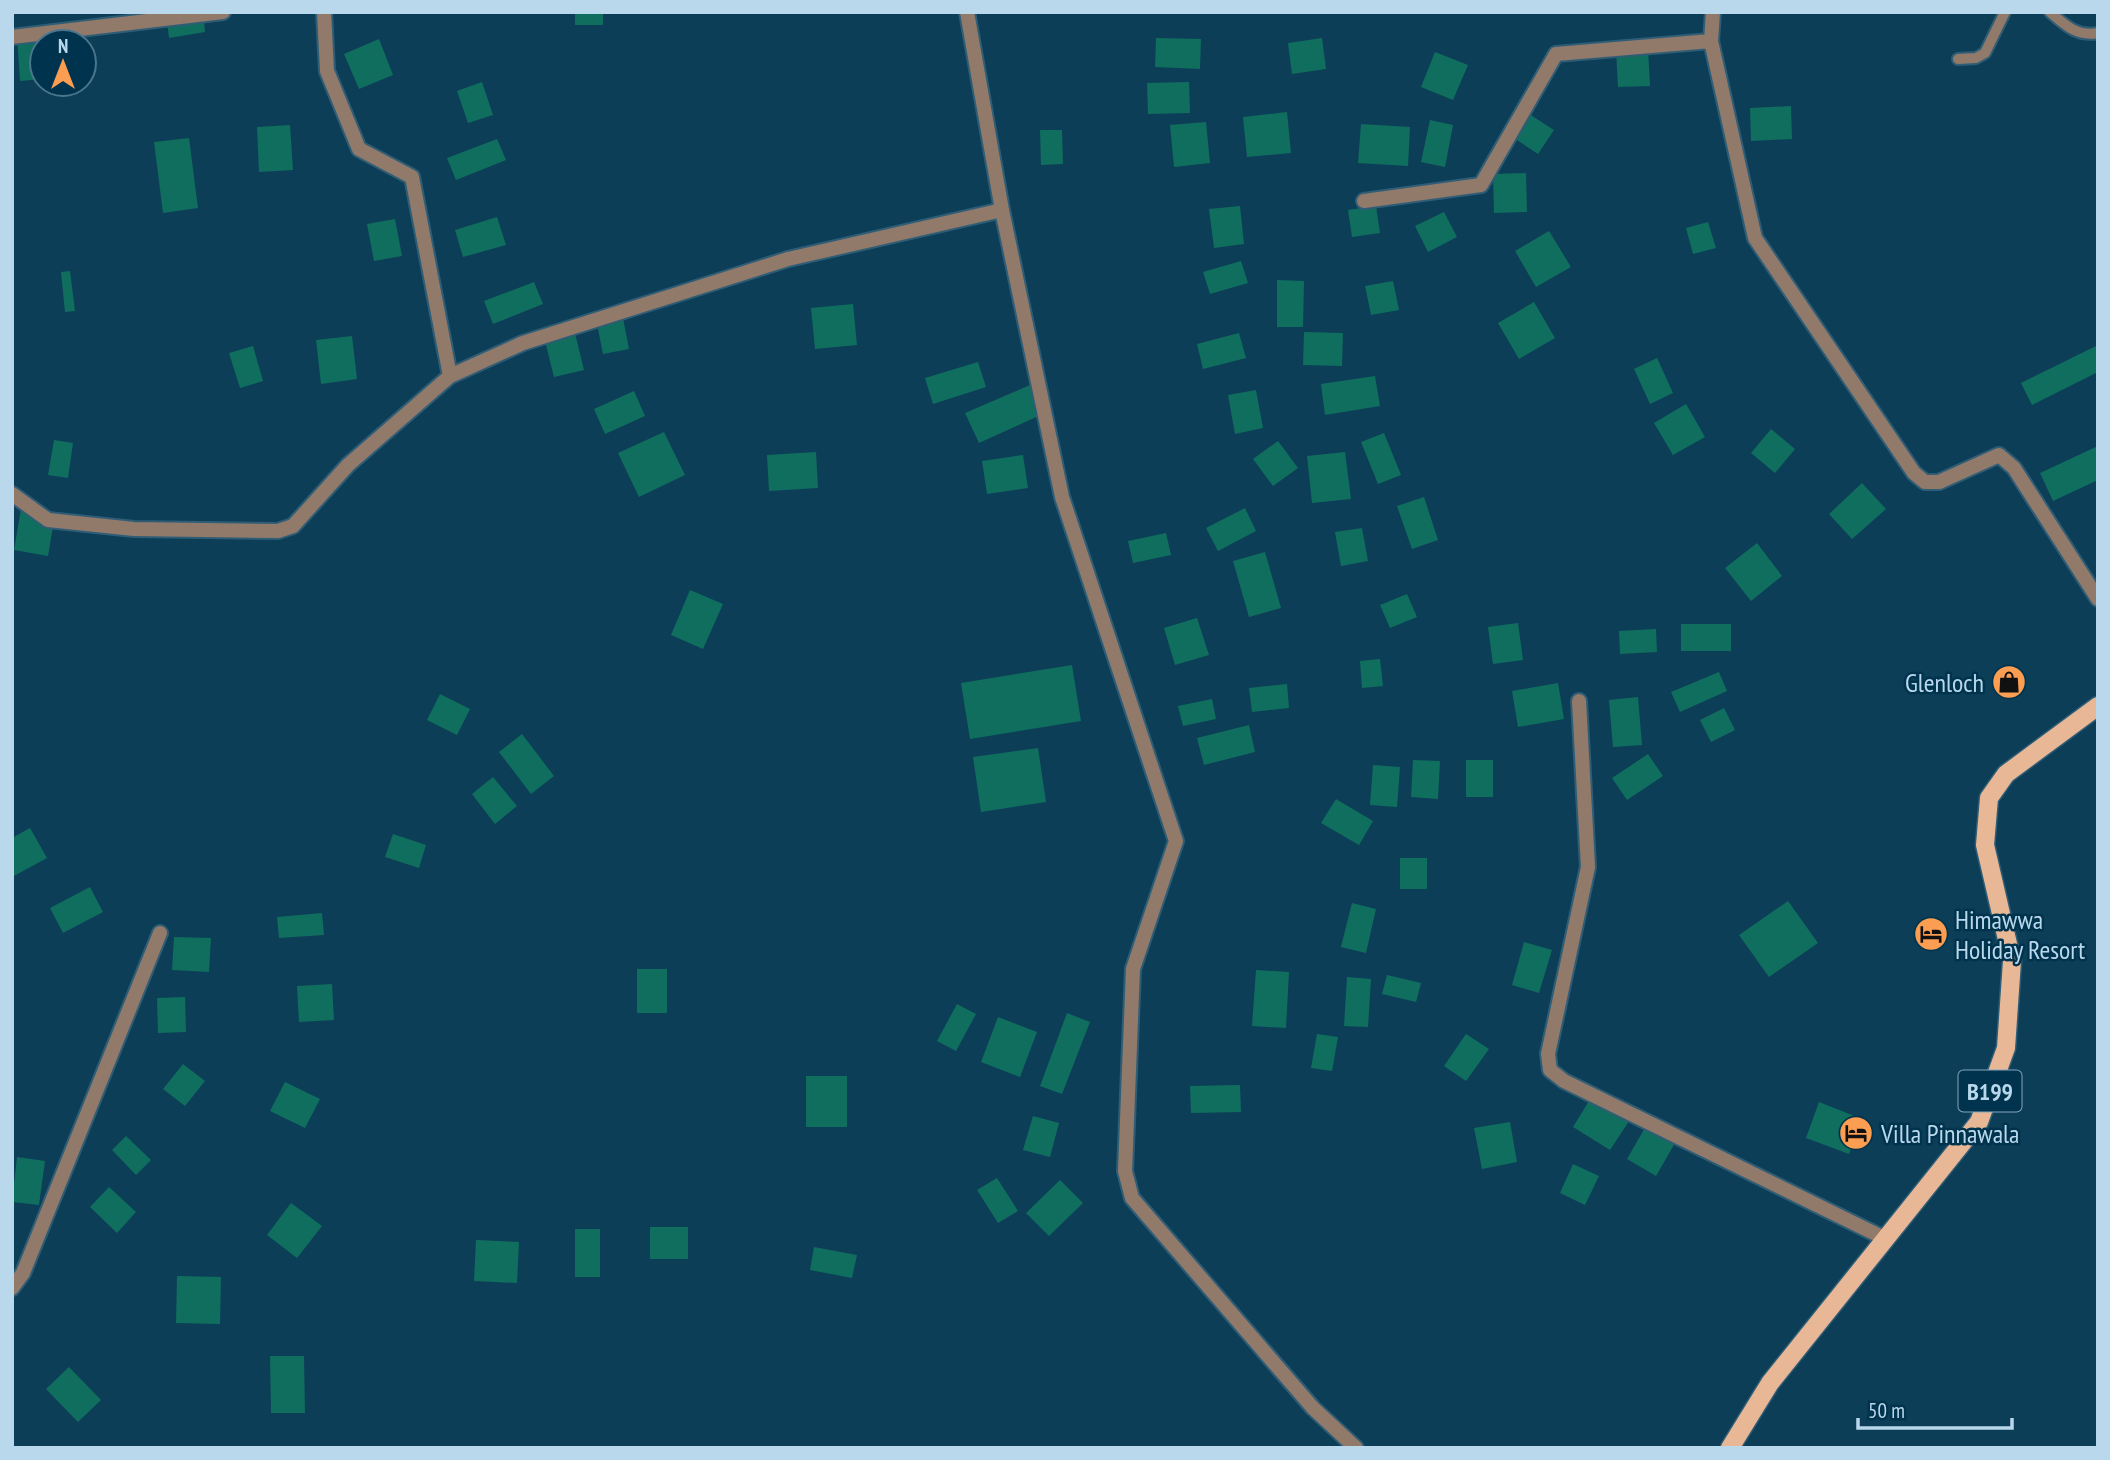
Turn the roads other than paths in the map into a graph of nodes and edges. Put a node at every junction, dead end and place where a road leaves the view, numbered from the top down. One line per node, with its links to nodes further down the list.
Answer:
1 (223, 12): 8 (street)
2 (324, 12): 13 (street)
3 (967, 12): 12 (street)
4 (1713, 12): 9 (street)
5 (2006, 12): 10 (lane)
6 (2050, 12): 7 (lane)
7 (2098, 33)
8 (12, 37)
9 (1712, 41): 11 (street); 15 (street)
10 (1958, 60)
11 (1364, 201)
12 (1002, 210): 13 (street); 21 (street)
13 (450, 376): 14 (street)
14 (12, 494)
15 (2098, 599)
16 (1579, 701): 19 (street)
17 (2098, 706): 19 (main road, B199)
18 (160, 933): 20 (street)
19 (1886, 1239): 22 (main road, B199)
20 (12, 1288)
21 (1356, 1448)
22 (1730, 1448)

